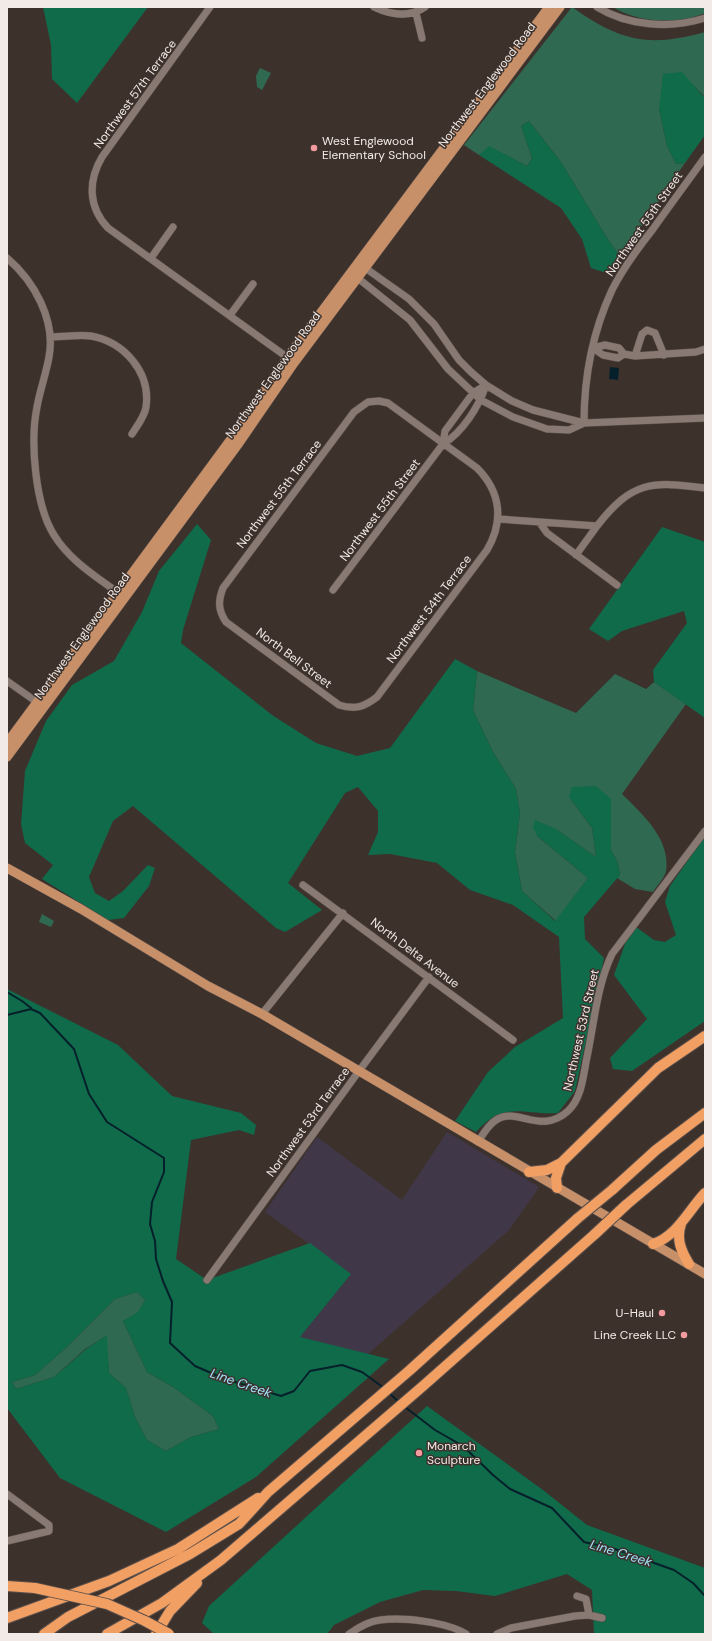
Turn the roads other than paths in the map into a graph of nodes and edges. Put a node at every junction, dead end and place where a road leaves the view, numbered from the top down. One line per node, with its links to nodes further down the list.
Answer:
1 (210, 7): 13 (street, Northwest 57th Terrace)
2 (374, 7): 7 (street)
3 (425, 7): 7 (street)
4 (549, 7): 14 (main road, Northwest Englewood Road)
5 (560, 7): 15 (main road, Northwest Englewood Road)
6 (597, 7): 8 (street)
7 (416, 13): 9 (street)
8 (705, 18)
9 (422, 38)
10 (705, 157): 21 (street, Northwest 55th Street)
11 (173, 227): 13 (street)
12 (7, 258): 20 (street)
13 (151, 258): 19 (street)
14 (358, 262): 15 (street); 16 (main road, Northwest Englewood Road)
15 (366, 268): 17 (main road, Northwest Englewood Road); 26 (street)
16 (350, 272): 17 (street); 25 (main road, Northwest Englewood Road)
17 (358, 279): 25 (main road, Northwest Englewood Road); 27 (street)
18 (253, 284): 19 (street)
19 (230, 315): 25 (street)
20 (50, 337): 33 (street); 42 (street)
21 (592, 348): 24 (street); 32 (street, Northwest 55th Street)
22 (705, 349): 23 (street)
23 (664, 355): 24 (street); 24 (street)
24 (635, 356)
25 (290, 360): 42 (main road, Northwest Englewood Road)
26 (486, 385): 27 (street, Northwest 55th Street); 28 (street, Northwest 55th Street); 32 (street)
27 (473, 393): 28 (street); 29 (street, Northwest 55th Street)
28 (481, 400): 31 (street, Northwest 55th Street); 32 (street)
29 (455, 417): 31 (street); 34 (street, Northwest 55th Street)
30 (705, 418): 32 (street)
31 (464, 424): 34 (street, Northwest 55th Street)
32 (584, 424)
33 (132, 434)
34 (443, 444): 36 (street); 41 (street, Northwest 55th Street); 43 (street, Northwest 55th Terrace)
35 (705, 488): 38 (street)
36 (499, 519): 37 (street); 46 (street, Northwest 54th Terrace)
37 (540, 523): 38 (street); 39 (street)
38 (597, 526): 39 (street)
39 (576, 554): 40 (street)
40 (617, 585)
41 (333, 590)
42 (121, 595): 45 (main road, Northwest Englewood Road)
43 (219, 607): 46 (street, North Bell Street)
44 (7, 681): 45 (street)
45 (41, 705): 47 (main road, Northwest Englewood Road); 48 (main road, Northwest Englewood Road)
46 (366, 706)
47 (7, 743)
48 (7, 757)
49 (705, 831): 60 (street, Northwest 53rd Street)
50 (9, 868): 54 (main road)
51 (303, 885): 52 (street, North Delta Avenue)
52 (343, 913): 53 (street, North Delta Avenue); 54 (street)
53 (429, 977): 56 (street, North Delta Avenue); 57 (street, Northwest 53rd Terrace)
54 (262, 1014): 57 (main road)
55 (705, 1036): 61 (highway)
56 (513, 1040)
57 (359, 1071): 60 (main road); 69 (street, Northwest 53rd Terrace)
58 (705, 1113): 70 (highway, bridge)
59 (705, 1139): 73 (highway, bridge)
60 (478, 1142): 62 (main road)
61 (561, 1163): 62 (highway); 63 (highway)
62 (529, 1172): 63 (main road)
63 (557, 1188): 66 (main road)
64 (705, 1193): 65 (highway)
65 (682, 1222): 66 (highway); 67 (highway)
66 (653, 1244): 67 (main road)
67 (689, 1264): 68 (main road)
68 (705, 1274)
69 (207, 1280)
70 (268, 1492): 77 (highway); 79 (highway)
71 (7, 1494): 72 (street)
72 (7, 1541)
73 (221, 1560): 80 (highway); 81 (highway)
74 (7, 1586): 82 (highway, bridge)
75 (577, 1596): 76 (street)
76 (589, 1615): 78 (street); 85 (street)
77 (7, 1618)
78 (602, 1618)
79 (47, 1631)
80 (107, 1634)
81 (156, 1634)
82 (169, 1634)
83 (349, 1634): 84 (street)
84 (466, 1634)
85 (497, 1634)

